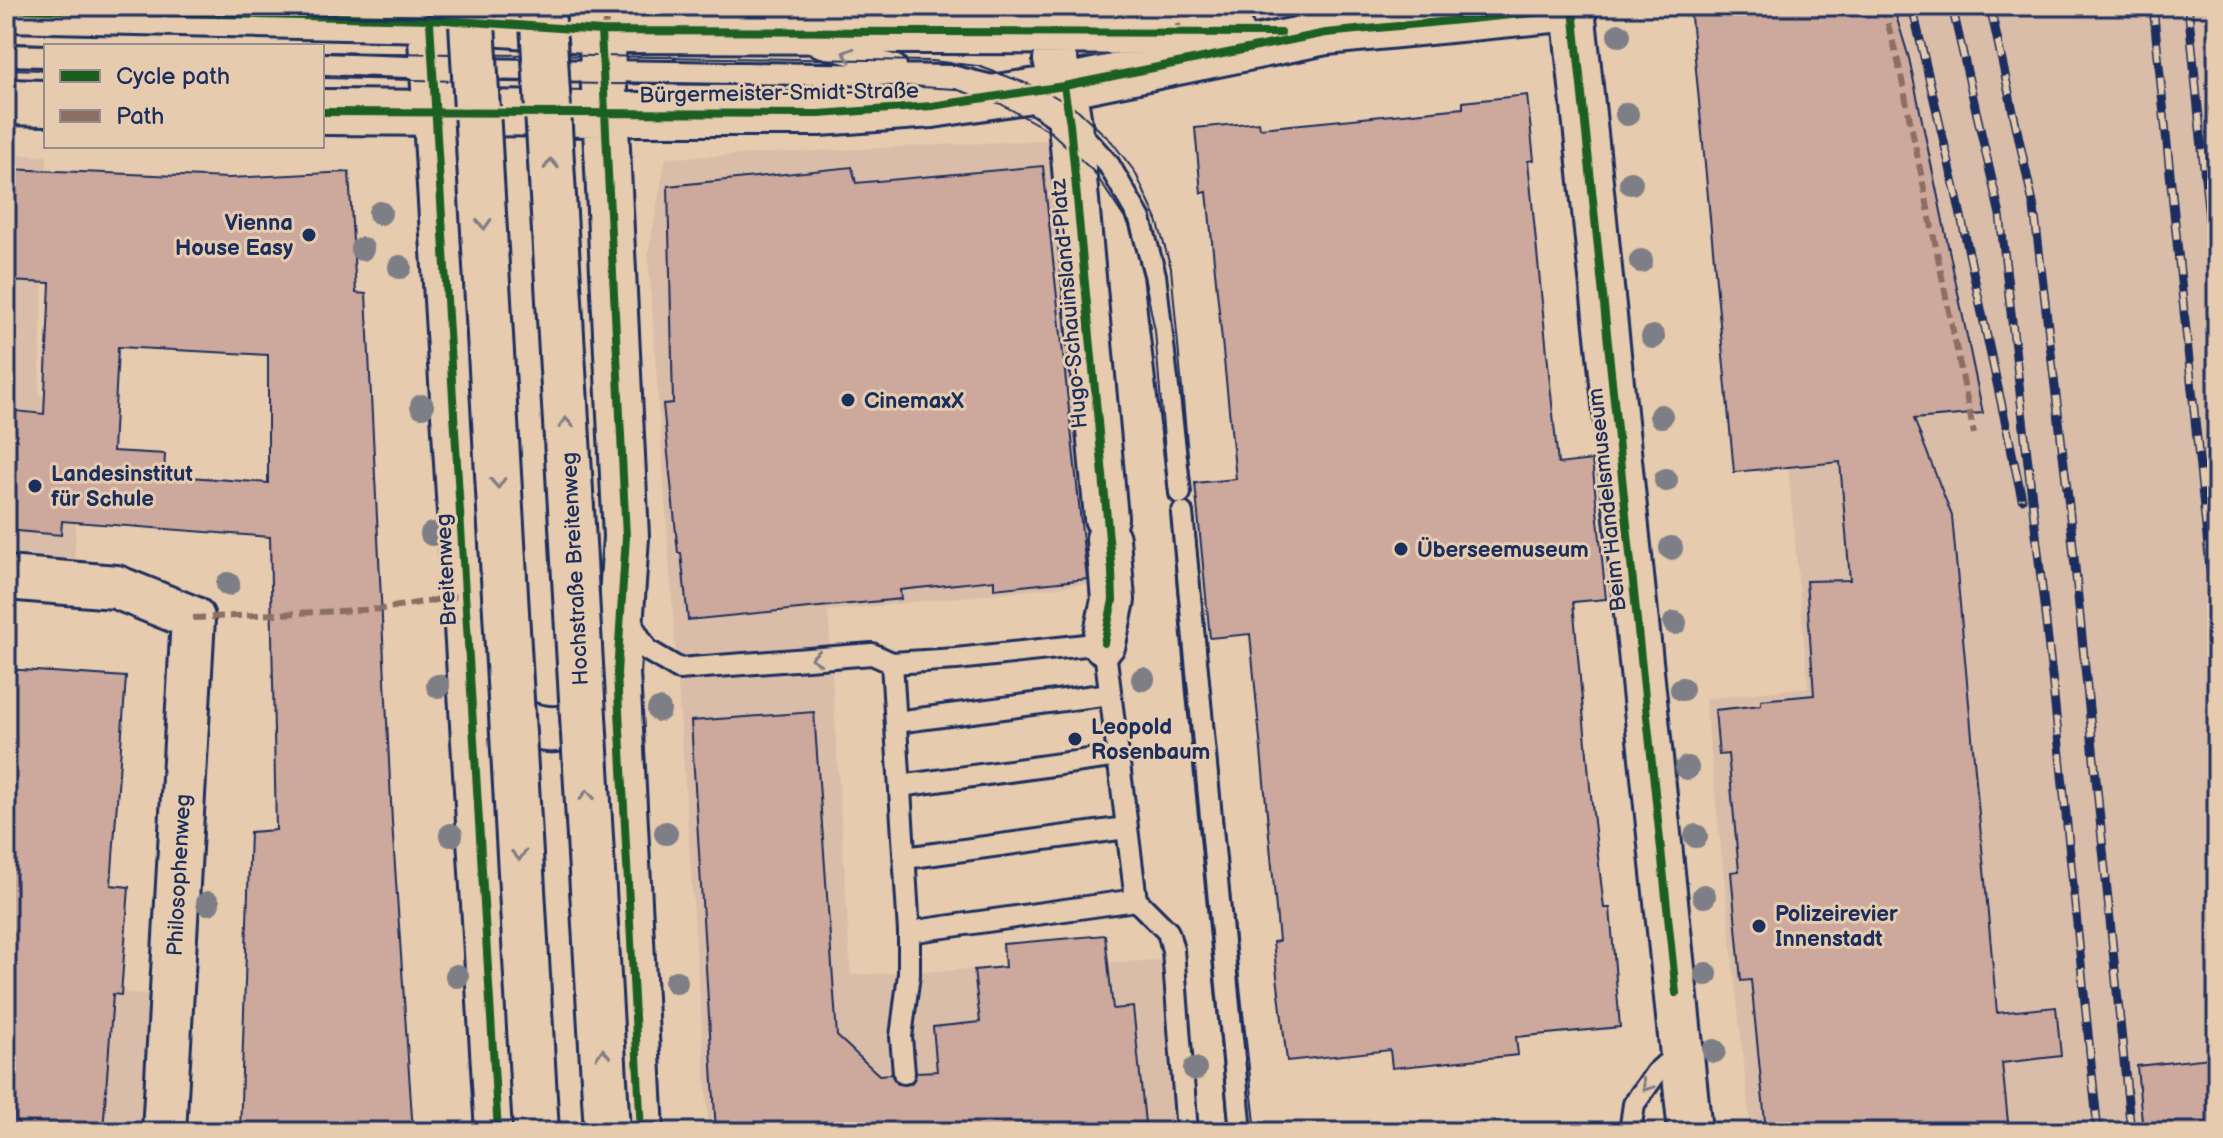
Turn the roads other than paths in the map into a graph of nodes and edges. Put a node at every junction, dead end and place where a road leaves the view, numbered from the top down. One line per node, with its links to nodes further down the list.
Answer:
1 (471, 6): 43 (main road, one-way to 43, bridge)
2 (542, 6): 44 (main road, Hochstraße Breitenweg, one-way to 2, bridge)
3 (1575, 8): 8 (street, Bürgermeister-Smidt-Straße); 39 (street, Beim Handelsmuseum)
4 (6, 9): 5 (main road, Bürgermeister-Smidt-Straße)
5 (430, 12): 13 (main road, Bürgermeister-Smidt-Straße); 13 (lane, Bürgermeister-Smidt-Straße); 15 (main road, Breitenweg)
6 (987, 19): 9 (street, Bürgermeister-Smidt-Straße); 10 (street, Bürgermeister-Smidt-Straße)
7 (1177, 20): 8 (street, Bürgermeister-Smidt-Straße); 10 (street, Bürgermeister-Smidt-Straße)
8 (1331, 23): 22 (street, Bürgermeister-Smidt-Straße)
9 (767, 31): 13 (street, Bürgermeister-Smidt-Straße); 16 (lane, Bürgermeister-Smidt-Straße, one-way to 9)
10 (1045, 33): 22 (street, Hugo-Schauinsland-Platz)
11 (6, 55): 12 (lane)
12 (44, 56)
13 (603, 56): 15 (lane); 16 (lane); 19 (street, Bürgermeister-Smidt-Straße); 24 (main road, Bürgermeister-Smidt-Straße); 26 (main road)
14 (324, 64): 15 (lane)
15 (432, 68): 24 (main road, Breitenweg)
16 (951, 76): 19 (lane)
17 (6, 82): 18 (lane)
18 (44, 92)
19 (1018, 93): 22 (street, Bürgermeister-Smidt-Straße)
20 (6, 102): 21 (main road)
21 (44, 103)
22 (1067, 105): 27 (street, Hugo-Schauinsland-Platz); 47 (lane)
23 (324, 112): 24 (main road, Bürgermeister-Smidt-Straße)
24 (436, 113): 30 (main road, Breitenweg)
25 (6, 578): 41 (street, Philosophenweg)
26 (621, 607): 28 (lane, one-way to 26); 29 (main road)
27 (1104, 643): 28 (lane); 31 (lane)
28 (892, 663): 32 (lane)
29 (617, 673): 30 (main road); 45 (main road)
30 (470, 690): 42 (main road, Breitenweg)
31 (1110, 694): 32 (lane); 33 (lane)
32 (896, 722): 34 (lane)
33 (1118, 756): 34 (lane); 35 (lane)
34 (900, 786): 36 (lane)
35 (1126, 828): 36 (lane); 37 (lane)
36 (905, 858): 38 (lane)
37 (1136, 900): 38 (lane); 46 (lane)
38 (909, 932): 40 (lane)
39 (1682, 1050): 48 (lane, one-way to 48); 49 (street, Beim Handelsmuseum)
40 (904, 1073)
41 (164, 1132)
42 (498, 1132)
43 (536, 1132)
44 (607, 1132)
45 (641, 1132)
46 (1187, 1132)
47 (1241, 1132)
48 (1630, 1132)
49 (1690, 1132)

